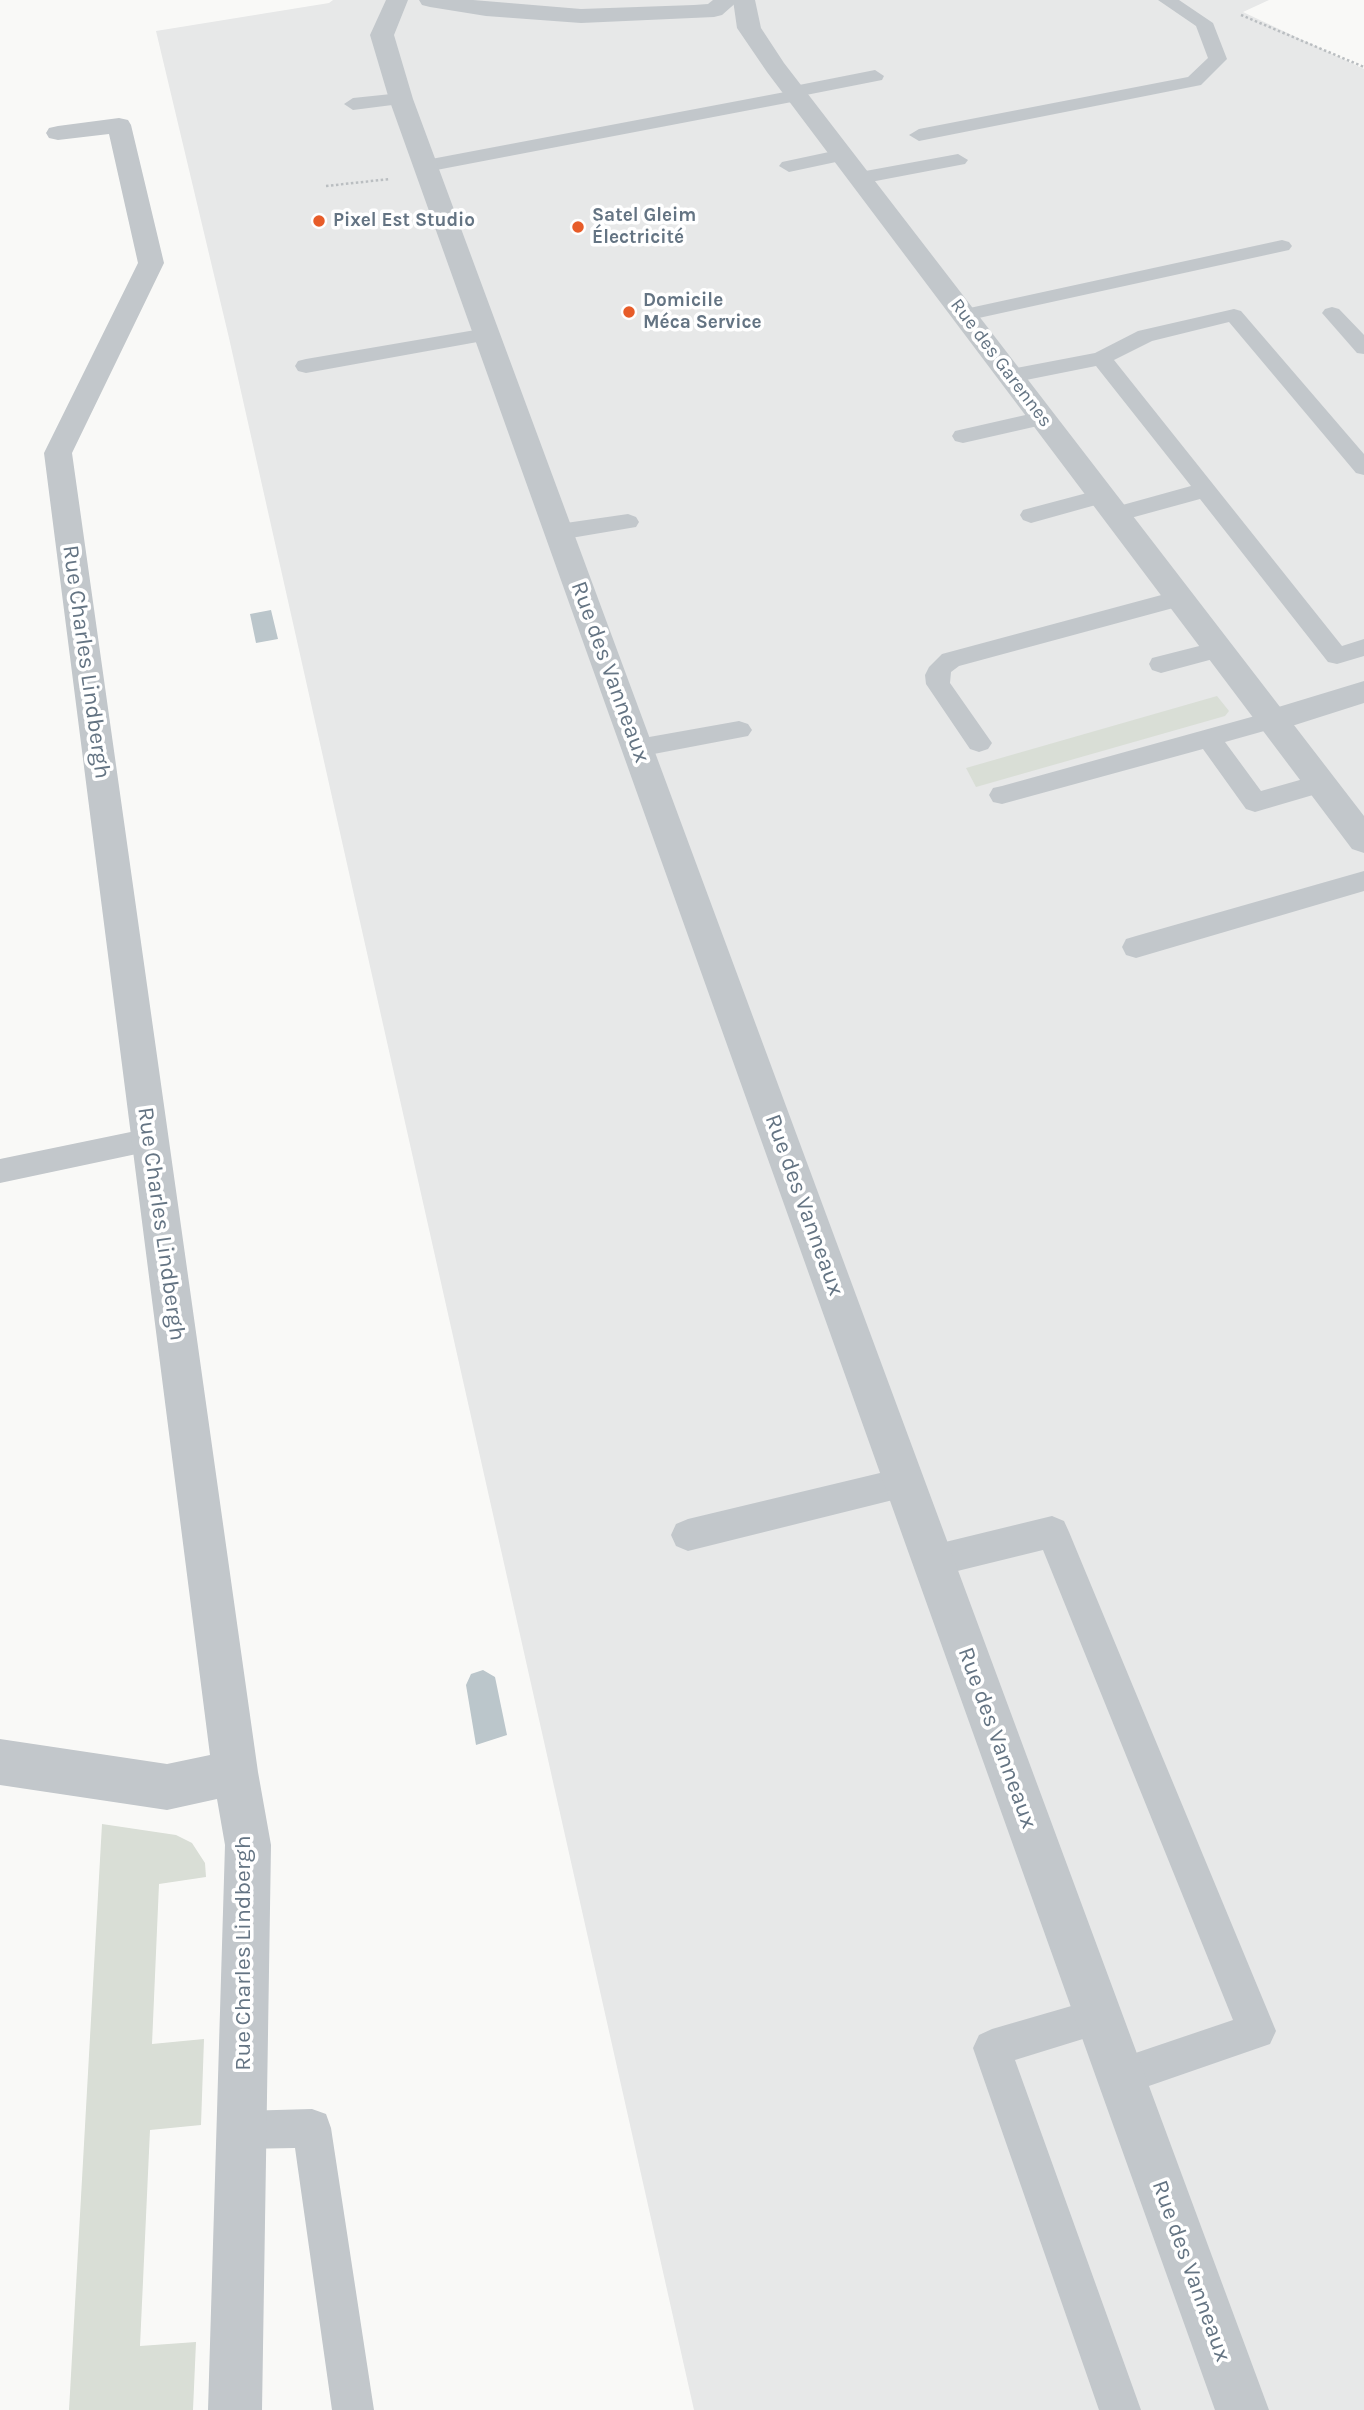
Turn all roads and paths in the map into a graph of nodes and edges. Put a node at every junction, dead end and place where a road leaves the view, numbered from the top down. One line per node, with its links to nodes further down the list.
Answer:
1 (397, 0): 10 (street, Rue des Vanneaux)
2 (430, 0): 3 (street)
3 (728, 0)
4 (744, 0): 9 (street, Rue des Garennes)
5 (1167, 0): 13 (lane)
6 (1238, 14): 7 (path)
7 (1364, 67)
8 (875, 76): 9 (lane)
9 (796, 93): 14 (street, Rue des Garennes); 17 (lane)
10 (401, 99): 11 (lane); 17 (street, Rue des Vanneaux)
11 (354, 104)
12 (58, 133): 53 (street, Rue Charles Lindbergh)
13 (919, 135)
14 (843, 155): 16 (lane); 18 (street, Rue des Garennes)
15 (958, 160): 18 (lane)
16 (789, 166)
17 (427, 170): 19 (path); 23 (street, Rue des Vanneaux)
18 (860, 178): 22 (street, Rue des Garennes)
19 (326, 186)
20 (1282, 246): 22 (lane)
21 (1332, 313): 24 (lane)
22 (965, 315): 27 (street, Rue des Garennes)
23 (487, 334): 26 (lane); 35 (street, Rue des Vanneaux)
24 (1364, 348)
25 (1101, 358): 27 (lane); 30 (lane); 31 (lane)
26 (306, 366)
27 (1011, 376): 28 (street, Rue des Garennes)
28 (1043, 418): 29 (lane); 32 (street, Rue des Garennes)
29 (963, 436)
30 (1364, 468)
31 (1205, 490): 32 (lane); 37 (lane)
32 (1109, 505): 33 (lane); 36 (street, Rue des Garennes)
33 (1031, 515)
34 (628, 522): 35 (lane)
35 (559, 532): 45 (street, Rue des Vanneaux)
36 (1180, 598): 38 (street, Rue des Garennes); 44 (lane)
37 (1364, 647)
38 (1219, 649): 39 (lane); 41 (street, Rue des Garennes)
39 (1161, 664)
40 (1364, 692): 41 (street)
41 (1273, 720): 43 (lane); 46 (street, Rue des Garennes)
42 (739, 730): 45 (lane)
43 (1208, 737): 47 (lane); 48 (lane)
44 (979, 743)
45 (638, 748): 55 (street, Rue des Vanneaux)
46 (1321, 783): 48 (lane); 50 (street, Rue des Garennes)
47 (1002, 795)
48 (1255, 802): 49 (lane)
49 (1271, 824)
50 (1364, 840)
51 (1364, 881): 52 (lane)
52 (1136, 947)
53 (150, 1140): 54 (lane); 59 (street, Rue Charles Lindbergh)
54 (0, 1171)
55 (905, 1482): 56 (lane); 57 (street, Rue des Vanneaux)
56 (688, 1535)
57 (933, 1561): 60 (street, Rue des Vanneaux); 61 (lane)
58 (0, 1762): 59 (street)
59 (235, 1772): 62 (street, Rue Charles Lindbergh)
60 (1099, 2017): 61 (street, Rue des Vanneaux); 65 (lane)
61 (1121, 2077): 66 (street, Rue des Vanneaux)
62 (241, 2130): 63 (street, Rue Charles Lindbergh); 64 (lane)
63 (235, 2410)
64 (354, 2410)
65 (1120, 2410)
66 (1242, 2410)

